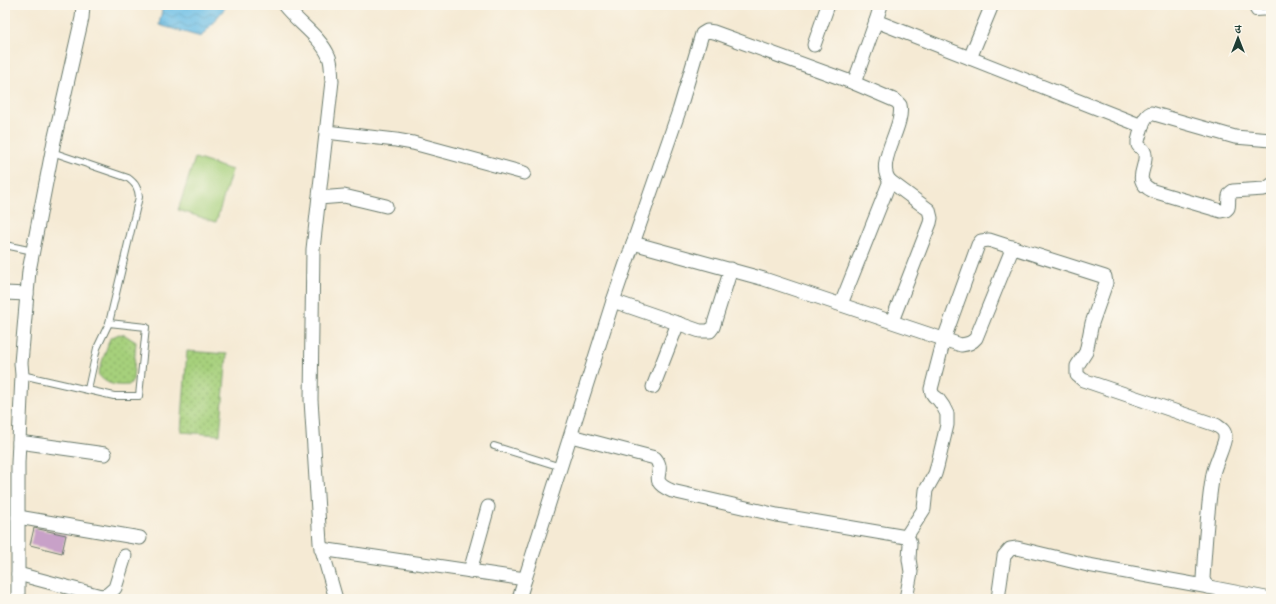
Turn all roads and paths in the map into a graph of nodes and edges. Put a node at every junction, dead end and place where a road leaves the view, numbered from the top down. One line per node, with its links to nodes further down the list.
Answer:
1 (83, 5): 16 (street)
2 (284, 5): 13 (street)
3 (828, 5): 9 (street)
4 (881, 5): 8 (street)
5 (992, 5): 10 (street)
6 (1254, 5): 7 (lane)
7 (1271, 12)
8 (876, 21): 10 (street); 11 (street)
9 (814, 45)
10 (970, 58): 12 (street)
11 (854, 83): 18 (street); 22 (street)
12 (1142, 126): 14 (street); 19 (street)
13 (326, 132): 17 (street); 20 (street)
14 (1271, 140): 15 (street)
15 (1271, 148)
16 (52, 152): 25 (street); 32 (lane)
17 (524, 173)
18 (890, 181): 30 (street); 31 (street)
19 (1271, 185)
20 (319, 198): 21 (street); 47 (street)
21 (386, 206)
22 (633, 243): 26 (street); 29 (street)
23 (5, 244): 25 (lane)
24 (1013, 248): 34 (street); 34 (street); 52 (street)
25 (33, 251): 28 (street)
26 (731, 269): 30 (street); 33 (street)
27 (5, 293): 28 (street)
28 (27, 294): 35 (street)
29 (613, 300): 33 (street); 38 (street)
30 (841, 304): 31 (street)
31 (892, 321): 34 (street)
32 (109, 322): 37 (lane); 37 (lane)
33 (678, 323): 36 (street)
34 (944, 339): 45 (street)
35 (22, 375): 37 (lane); 39 (street)
36 (653, 386)
37 (88, 389)
38 (571, 436): 42 (street); 45 (street)
39 (19, 442): 41 (street); 44 (street)
40 (494, 446): 42 (lane)
41 (105, 454)
42 (561, 467): 51 (street)
43 (488, 507): 49 (street)
44 (18, 517): 46 (street); 50 (street)
45 (906, 537): 56 (street)
46 (140, 538)
47 (321, 549): 49 (street); 54 (street)
48 (125, 556): 50 (street)
49 (470, 572): 51 (street)
50 (18, 574): 53 (street)
51 (525, 580): 55 (street)
52 (1209, 587): 57 (street); 58 (street)
53 (18, 599)
54 (336, 599)
55 (519, 599)
56 (906, 599)
57 (998, 599)
58 (1271, 599)

